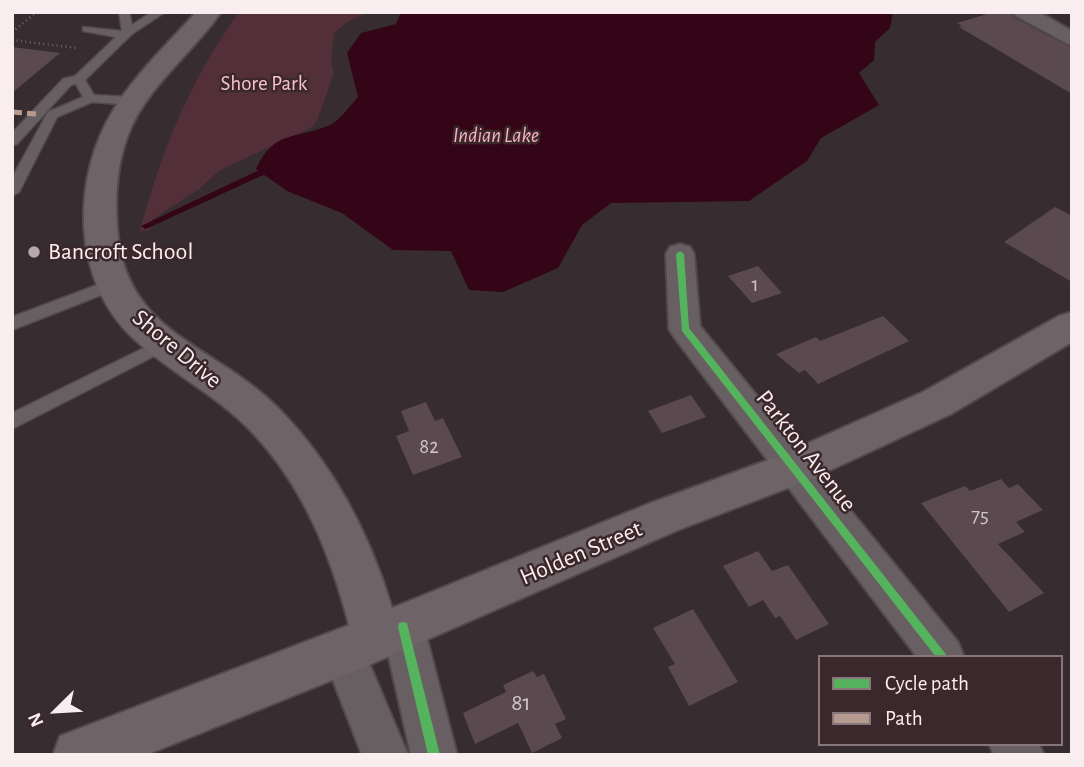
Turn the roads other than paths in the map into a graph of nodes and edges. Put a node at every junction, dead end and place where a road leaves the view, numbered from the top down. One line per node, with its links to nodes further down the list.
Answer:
1 (124, 12): 6 (lane)
2 (160, 12): 6 (lane)
3 (209, 12): 10 (main road, Shore Drive)
4 (1023, 12): 7 (street)
5 (87, 29): 6 (lane)
6 (126, 33): 8 (lane)
7 (1072, 40)
8 (79, 79): 9 (lane); 11 (lane)
9 (90, 98): 10 (lane); 12 (lane)
10 (132, 101): 14 (main road, Shore Drive)
11 (12, 141)
12 (12, 192)
13 (680, 254): 19 (street, Parkton Avenue)
14 (113, 284): 15 (lane); 17 (main road, Shore Drive)
15 (12, 324)
16 (1072, 325): 19 (main road, Holden Street)
17 (164, 344): 18 (lane); 20 (main road, Shore Drive)
18 (12, 422)
19 (794, 468): 20 (main road, Holden Street); 21 (street, Parkton Avenue)
20 (374, 639): 22 (main road, Holden Street); 23 (street); 24 (street)
21 (941, 655)
22 (79, 755)
23 (385, 755)
24 (434, 755)

